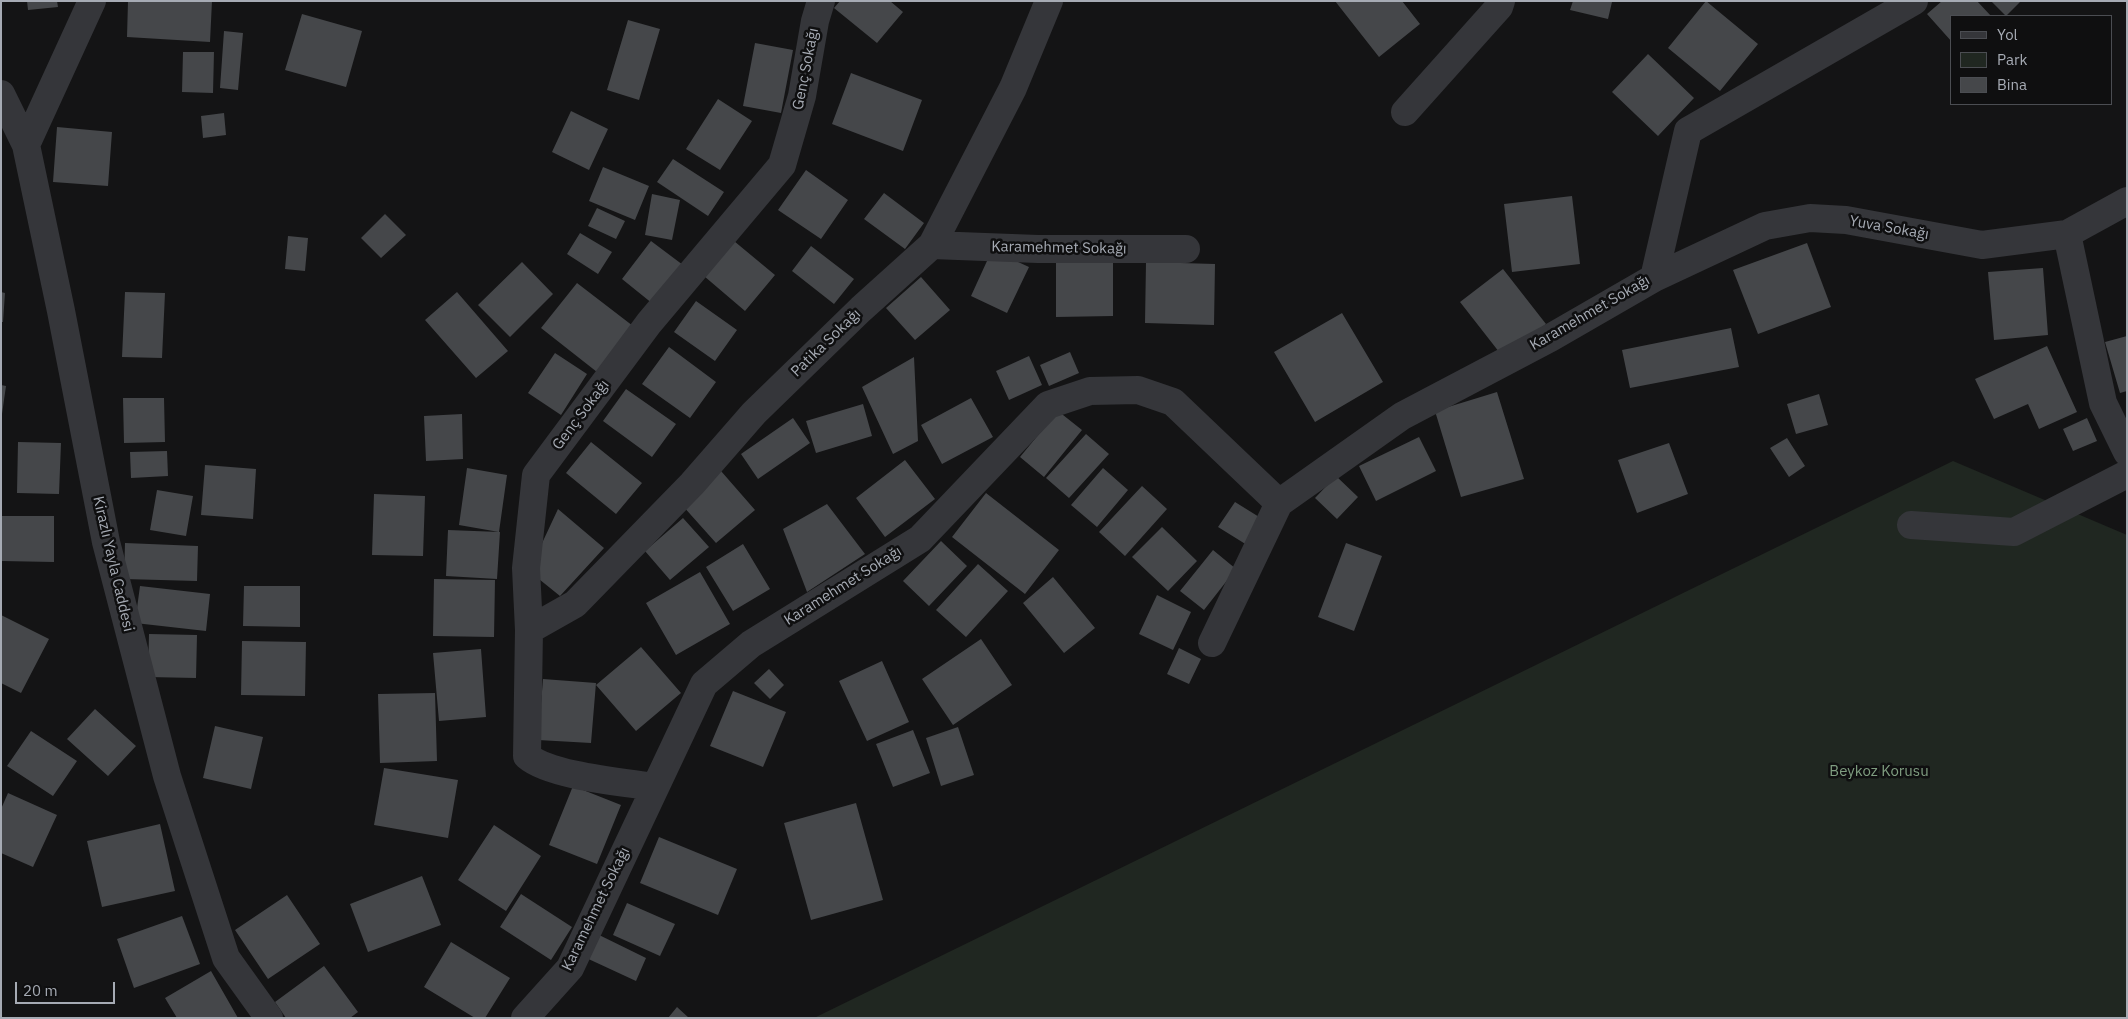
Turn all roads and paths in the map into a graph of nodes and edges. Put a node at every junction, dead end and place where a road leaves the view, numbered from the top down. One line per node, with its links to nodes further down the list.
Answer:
1 (92, 1): 8 (street)
2 (821, 1): 18 (street, Genç Sokağı)
3 (1048, 1): 11 (street, Patika Sokağı)
4 (1501, 1): 7 (street)
5 (1914, 1): 13 (street, Karamehmet Sokağı)
6 (1, 94): 8 (street, Kirazlı Yayla Caddesi)
7 (1405, 112)
8 (26, 145): 21 (street, Kirazlı Yayla Caddesi)
9 (2127, 201): 10 (street, Yuva Sokağı)
10 (2067, 234): 13 (street, Yuva Sokağı); 14 (street)
11 (932, 245): 12 (street, Karamehmet Sokağı); 18 (street, Patika Sokağı)
12 (1186, 249)
13 (1654, 278): 16 (street, Karamehmet Sokağı)
14 (2127, 452)
15 (2127, 474): 17 (street)
16 (1279, 503): 19 (street, Karamehmet Sokağı); 20 (street, Karamehmet Sokağı)
17 (1911, 525)
18 (529, 630): 20 (street, Genç Sokağı)
19 (1212, 643)
20 (654, 787): 22 (street, Karamehmet Sokağı)
21 (269, 1018)
22 (525, 1018)

